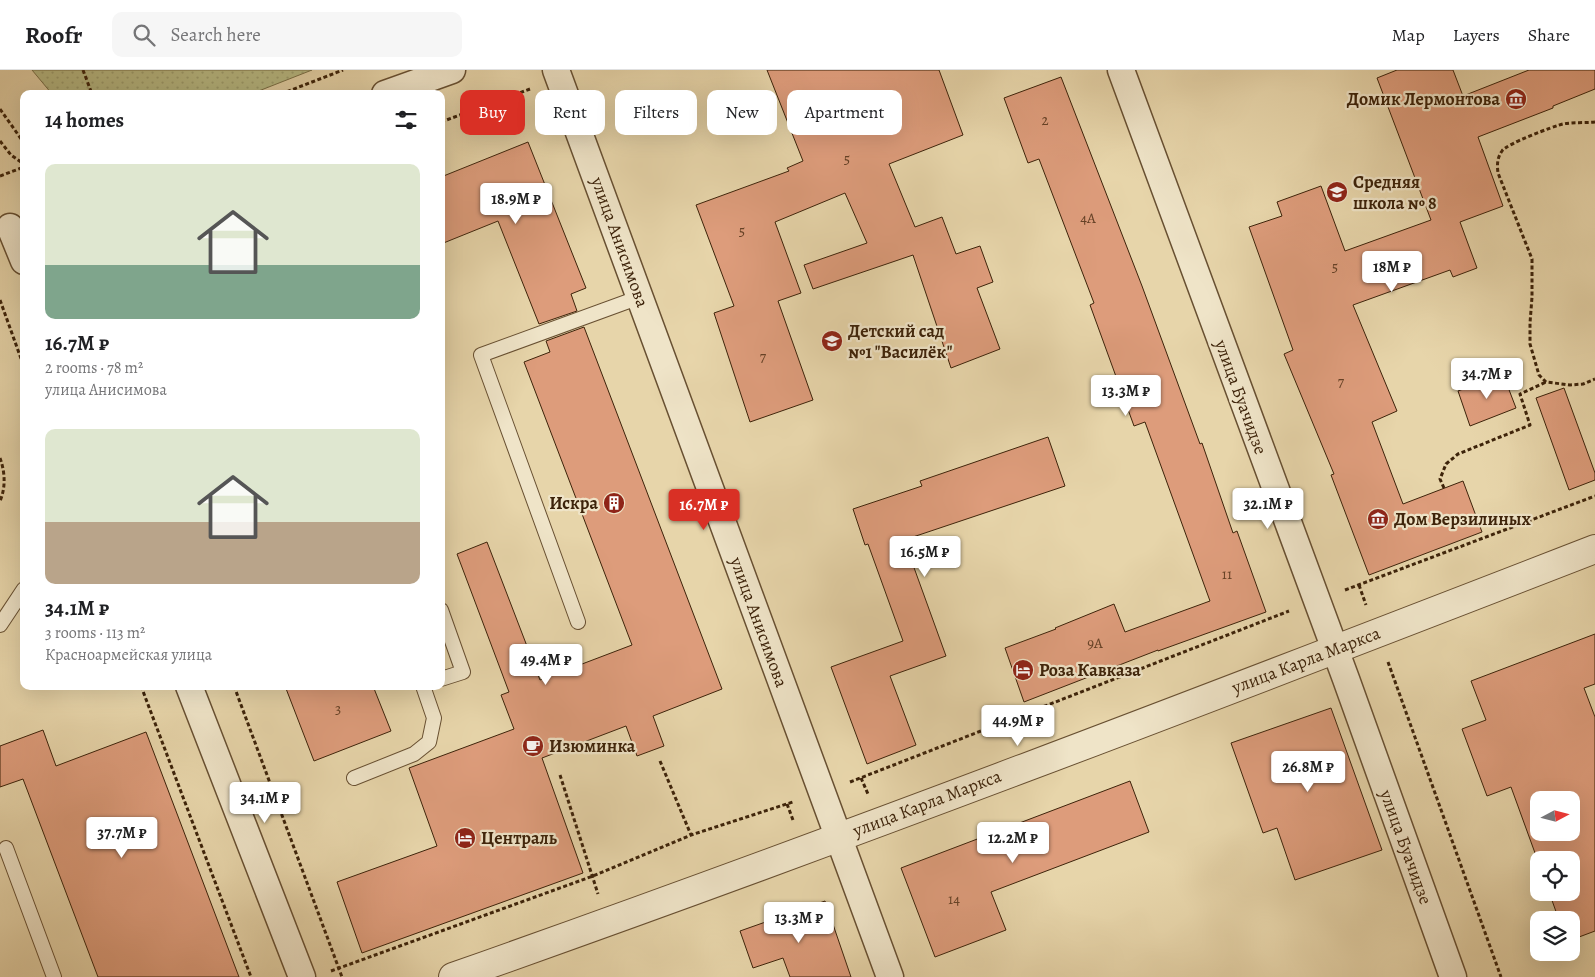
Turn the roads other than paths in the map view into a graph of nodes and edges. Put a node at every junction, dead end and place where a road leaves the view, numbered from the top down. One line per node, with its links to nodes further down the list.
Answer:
1 (452, 70): 4 (street)
2 (1121, 70): 13 (street, улица Буачидзе)
3 (558, 74): 7 (street, улица Анисимова)
4 (395, 90)
5 (11, 226): 6 (street)
6 (20, 250)
7 (640, 297): 11 (lane); 18 (street, улица Анисимова)
8 (1595, 549): 13 (street, улица Карла Маркса)
9 (20, 594): 12 (lane)
10 (445, 621): 14 (lane)
11 (578, 622)
12 (0, 626)
13 (1334, 650): 18 (street, улица Карла Маркса); 24 (street, улица Буачидзе)
14 (445, 678)
15 (191, 690): 21 (street)
16 (424, 690): 17 (lane)
17 (354, 778)
18 (838, 837): 22 (street, улица Карла Маркса); 23 (street, улица Анисимова)
19 (6, 848): 20 (lane)
20 (54, 977)
21 (302, 977)
22 (453, 977)
23 (890, 977)
24 (1453, 977)

